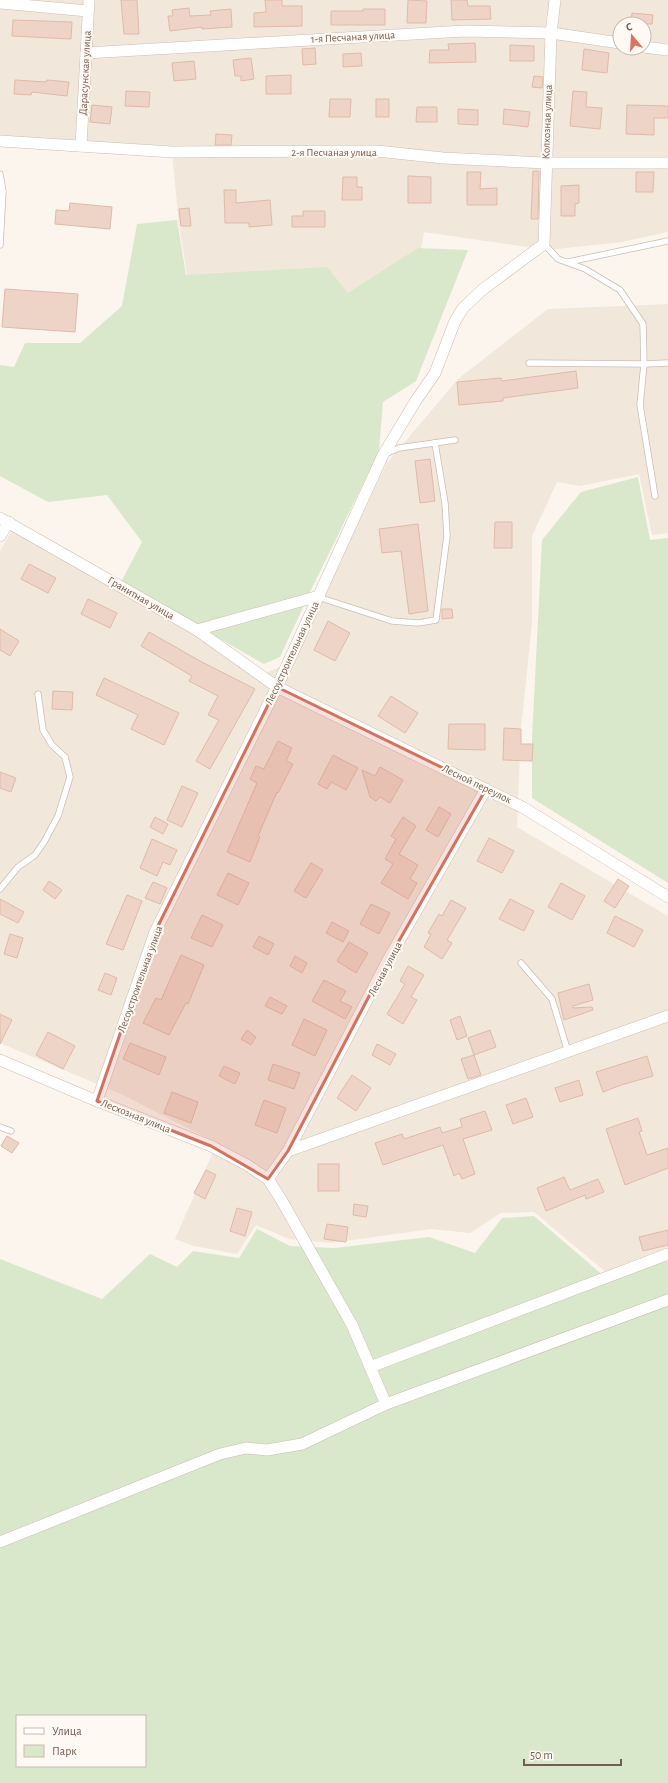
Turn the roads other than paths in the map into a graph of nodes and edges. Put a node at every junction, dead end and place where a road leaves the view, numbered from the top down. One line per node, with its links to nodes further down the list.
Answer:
1 (555, 0): 4 (street, Колхозная улица)
2 (0, 3): 3 (street)
3 (89, 5): 8 (street, Дарасунская улица)
4 (551, 33): 5 (street, 1-я Песчаная улица); 8 (street, 1-я Песчаная улица); 11 (street, Колхозная улица)
5 (612, 42)
6 (652, 48): 7 (street)
7 (668, 50)
8 (86, 53): 10 (street, Дарасунская улица)
9 (0, 141): 10 (street, 2-я Песчаная улица)
10 (81, 146): 11 (street, 2-я Песчаная улица)
11 (546, 163): 12 (street, 2-я Песчаная улица); 15 (street, Колхозная улица)
12 (668, 163)
13 (0, 174): 16 (lane)
14 (668, 242): 17 (lane)
15 (544, 244): 17 (lane); 23 (street, Лесоустроительная улица)
16 (0, 245)
17 (567, 262): 20 (lane)
18 (529, 363): 20 (lane)
19 (668, 363): 20 (lane)
20 (644, 364): 24 (lane)
21 (455, 440): 22 (lane)
22 (434, 443): 23 (lane); 27 (lane)
23 (383, 455): 27 (street, Лесоустроительная улица)
24 (655, 496)
25 (4, 520): 26 (street); 28 (street, Гранитная улица)
26 (0, 536)
27 (320, 597): 28 (street); 29 (street, Лесоустроительная улица)
28 (196, 630): 29 (street, Гранитная улица)
29 (277, 687): 31 (street, Лесной переулок); 38 (street, Лесоустроительная улица)
30 (38, 694): 32 (lane)
31 (486, 789): 33 (street, Лесной переулок); 41 (street, Лесная улица)
32 (0, 889)
33 (668, 897)
34 (521, 963): 36 (lane)
35 (668, 1016): 36 (street)
36 (568, 1052): 41 (street)
37 (0, 1060): 38 (street, Лесхозная улица)
38 (97, 1101): 42 (street, Лесхозная улица)
39 (0, 1127): 40 (lane)
40 (11, 1131)
41 (288, 1151): 42 (street, Лесная улица)
42 (268, 1179): 45 (street)
43 (668, 1254): 45 (street)
44 (668, 1300): 46 (street)
45 (370, 1367): 46 (street)
46 (386, 1404): 47 (street)
47 (0, 1542)

